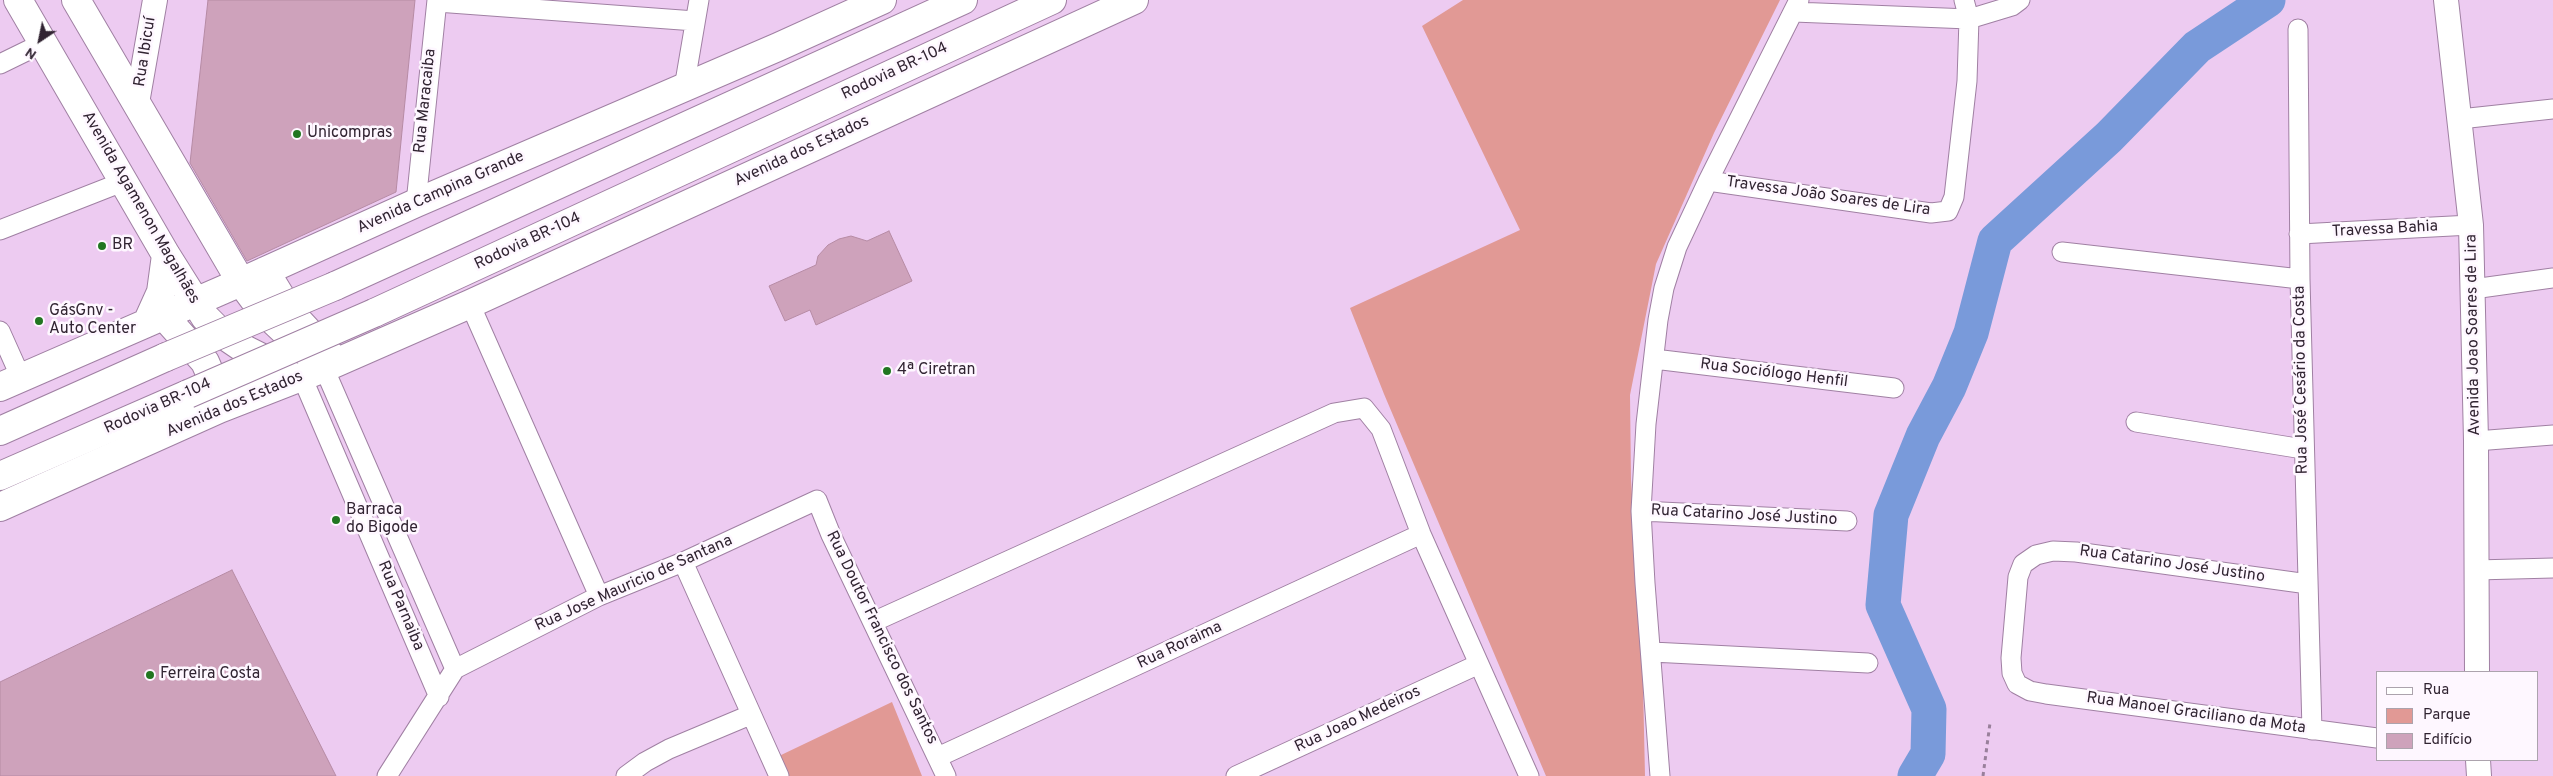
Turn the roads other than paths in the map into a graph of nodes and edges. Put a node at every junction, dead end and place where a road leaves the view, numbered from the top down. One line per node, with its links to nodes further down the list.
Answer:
1 (18, 0): 17 (main road, Avenida Agamenon Magalhães)
2 (76, 0): 20 (main road)
3 (155, 0): 20 (street, Rua Ibicuí)
4 (699, 0): 15 (street)
5 (882, 0): 19 (main road, Avenida Campina Grande)
6 (963, 0): 45 (main road, bridge)
7 (1052, 0): 49 (main road, Rodovia BR-104, bridge)
8 (1134, 0): 36 (main road, Avenida dos Estados)
9 (1964, 0): 14 (street)
10 (2020, 0): 14 (street)
11 (2446, 0): 22 (street, Avenida Joao Soares de Lira)
12 (437, 1): 15 (street); 25 (street, Rua Maracaiba)
13 (1796, 6): 14 (street); 24 (street)
14 (1969, 20): 24 (street, Travessa João Soares de Lira)
15 (695, 22): 19 (street)
16 (2298, 29): 28 (street, Rua José Cesário da Costa)
17 (43, 42): 18 (street); 23 (main road, Avenida Agamenon Magalhães)
18 (0, 64)
19 (684, 88): 25 (main road, Avenida Campina Grande)
20 (138, 103): 31 (main road)
21 (2553, 109): 22 (street)
22 (2460, 119): 26 (street, Avenida Joao Soares de Lira)
23 (125, 181): 27 (street); 30 (main road, Avenida Agamenon Magalhães)
24 (1708, 181): 39 (street)
25 (416, 203): 31 (main road, Avenida Campina Grande)
26 (2471, 225): 28 (street, Travessa Bahia); 34 (street, Avenida Joao Soares de Lira)
27 (0, 230)
28 (2299, 234): 33 (street, Rua José Cesário da Costa)
29 (2062, 252): 33 (street)
30 (166, 255): 35 (main road, Avenida Agamenon Magalhães); 37 (main road)
31 (253, 277): 35 (main road, Avenida Campina Grande); 40 (main road)
32 (2553, 278): 34 (street)
33 (2300, 279): 48 (street, Rua José Cesário da Costa)
34 (2473, 289): 47 (street, Avenida Joao Soares de Lira)
35 (194, 302): 37 (main road, Avenida Campina Grande); 40 (main road, Avenida Agamenon Magalhães)
36 (470, 304): 40 (main road, Avenida dos Estados); 59 (street)
37 (155, 319): 41 (main road, Avenida Campina Grande); 43 (main road)
38 (0, 331): 41 (street)
39 (1654, 359): 42 (street, Rua Sociólogo Henfil); 52 (street)
40 (321, 369): 43 (main road, Avenida dos Estados); 64 (street, Rua Parnaiba); 67 (street, Rua Parnaiba)
41 (10, 383)
42 (1894, 388)
43 (219, 410): 51 (main road, Avenida dos Estados)
44 (2136, 422): 48 (street)
45 (0, 431)
46 (2553, 435): 47 (street)
47 (2476, 441): 57 (street, Avenida Joao Soares de Lira)
48 (2304, 449): 58 (street, Rua José Cesário da Costa)
49 (0, 476)
50 (817, 500): 55 (street, Rua Jose Mauricio de Santana); 60 (street, Rua Doutor Francisco dos Santos)
51 (0, 508)
52 (1641, 511): 53 (street, Rua Catarino José Justino); 61 (street)
53 (1847, 521)
54 (1421, 534): 60 (street); 63 (street); 71 (street, Rua Roraima)
55 (683, 562): 59 (street, Rua Jose Mauricio de Santana); 68 (street)
56 (2553, 568): 57 (street)
57 (2476, 570): 65 (street, Avenida Joao Soares de Lira)
58 (2308, 584): 66 (street, Rua Catarino José Justino); 69 (street, Rua José Cesário da Costa)
59 (599, 596): 64 (street, Rua Jose Mauricio de Santana)
60 (873, 622): 71 (street, Rua Doutor Francisco dos Santos)
61 (1652, 652): 62 (street); 79 (street)
62 (1868, 663)
63 (1479, 664): 77 (street, Rua Joao Medeiros); 78 (street)
64 (455, 669): 67 (street)
65 (2477, 671)
66 (2017, 684): 69 (street, Rua Manoel Graciliano da Mota)
67 (439, 697): 73 (street)
68 (750, 715): 74 (street); 75 (street)
69 (2312, 730): 70 (street, Rua Manoel Graciliano da Mota)
70 (2376, 738)
71 (938, 757): 76 (street, Rua Doutor Francisco dos Santos)
72 (2478, 761): 80 (street)
73 (387, 776)
74 (626, 776)
75 (779, 776)
76 (946, 776)
77 (1236, 776)
78 (1529, 776)
79 (1660, 776)
80 (2479, 776)

